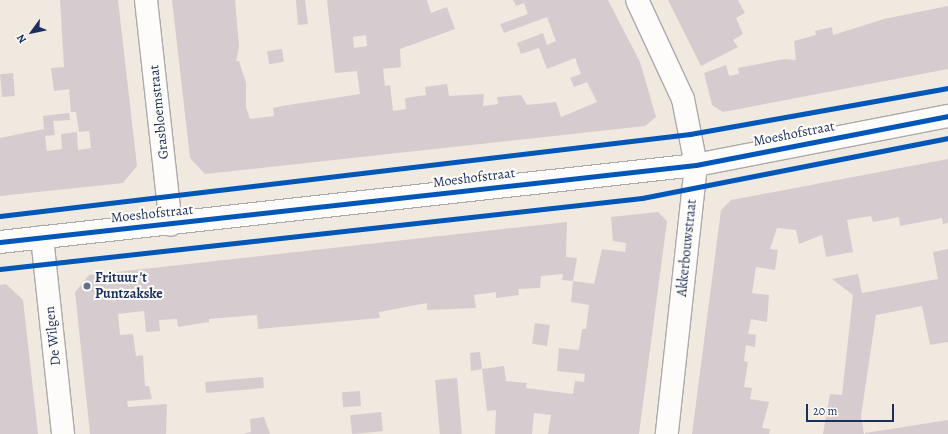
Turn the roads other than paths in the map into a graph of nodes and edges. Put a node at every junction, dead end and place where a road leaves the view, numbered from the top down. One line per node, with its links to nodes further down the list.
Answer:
1 (146, 0): 5 (street, Grasbloemstraat)
2 (638, 0): 4 (street, Akkerbouwstraat)
3 (948, 116): 4 (street, Moeshofstraat)
4 (696, 165): 5 (street, Moeshofstraat); 9 (street, Akkerbouwstraat)
5 (171, 225): 6 (street, Moeshofstraat)
6 (42, 237): 7 (street, Moeshofstraat); 8 (street, De Wilgen)
7 (0, 242)
8 (63, 434)
9 (667, 434)

